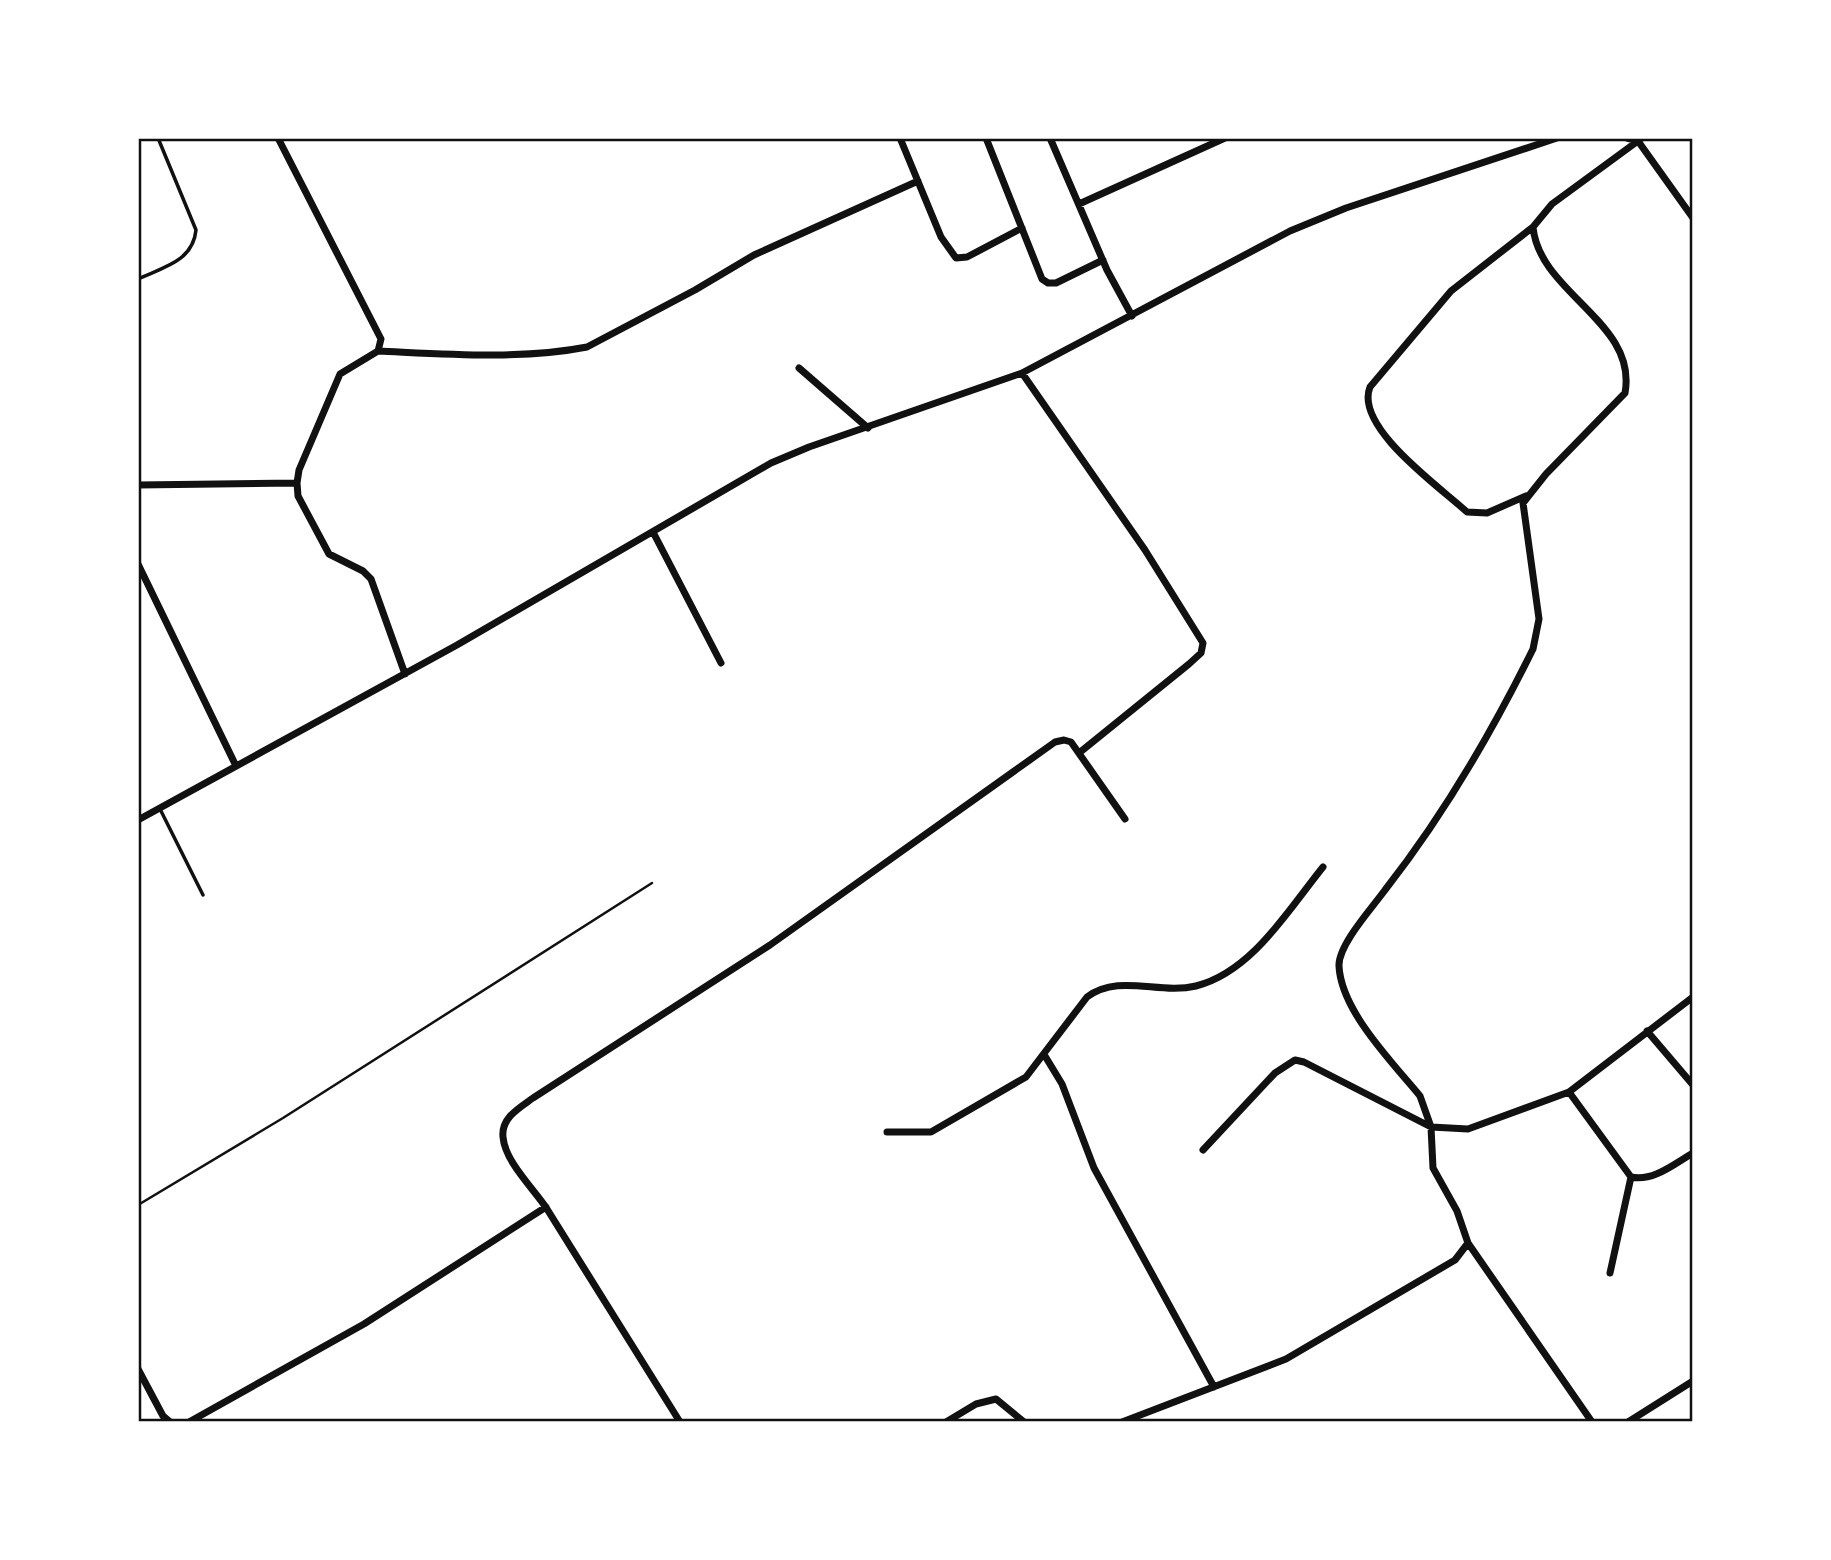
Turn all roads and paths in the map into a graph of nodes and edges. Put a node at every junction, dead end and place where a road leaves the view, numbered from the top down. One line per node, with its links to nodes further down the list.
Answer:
1 (158, 138): 16 (lane)
2 (278, 138): 18 (street)
3 (900, 138): 10 (street)
4 (986, 138): 14 (street)
5 (1050, 138): 11 (street)
6 (1225, 138): 11 (street)
7 (1557, 138): 17 (street)
8 (1627, 138): 9 (street)
9 (1640, 140): 12 (street); 13 (street)
10 (918, 181): 14 (street); 18 (street)
11 (1079, 204): 15 (street)
12 (1693, 218)
13 (1533, 227): 24 (street); 24 (street)
14 (1022, 228): 15 (street)
15 (1102, 260): 17 (street)
16 (138, 279)
17 (1132, 316): 20 (street)
18 (378, 351): 22 (street)
19 (799, 369): 21 (street)
20 (1022, 373): 21 (street); 29 (street)
21 (868, 428): 25 (street)
22 (297, 483): 23 (street); 28 (street)
23 (138, 485)
24 (1526, 496): 42 (street)
25 (653, 532): 27 (street); 28 (street)
26 (138, 564): 30 (street)
27 (720, 663)
28 (405, 674): 30 (street)
29 (1079, 753): 32 (street); 48 (street)
30 (236, 765): 31 (street)
31 (159, 808): 33 (street); 36 (lane)
32 (1125, 818)
33 (138, 820)
34 (1324, 867): 39 (street)
35 (652, 883): 47 (path)
36 (204, 895)
37 (1693, 997): 38 (street)
38 (1647, 1031): 40 (street); 41 (street)
39 (1045, 1056): 43 (street); 53 (street)
40 (1693, 1085)
41 (1569, 1093): 42 (street); 46 (street)
42 (1431, 1127): 44 (street); 49 (street)
43 (887, 1132)
44 (1203, 1150)
45 (1693, 1153): 46 (street)
46 (1631, 1177): 50 (street)
47 (138, 1205)
48 (546, 1207): 55 (street); 56 (street)
49 (1468, 1243): 53 (street); 60 (street)
50 (1610, 1273)
51 (138, 1369): 54 (street)
52 (1693, 1381): 61 (street)
53 (1214, 1387): 59 (street)
54 (170, 1422)
55 (189, 1422)
56 (680, 1422)
57 (946, 1422): 58 (street)
58 (1024, 1422)
59 (1122, 1422)
60 (1592, 1422)
61 (1628, 1422)

